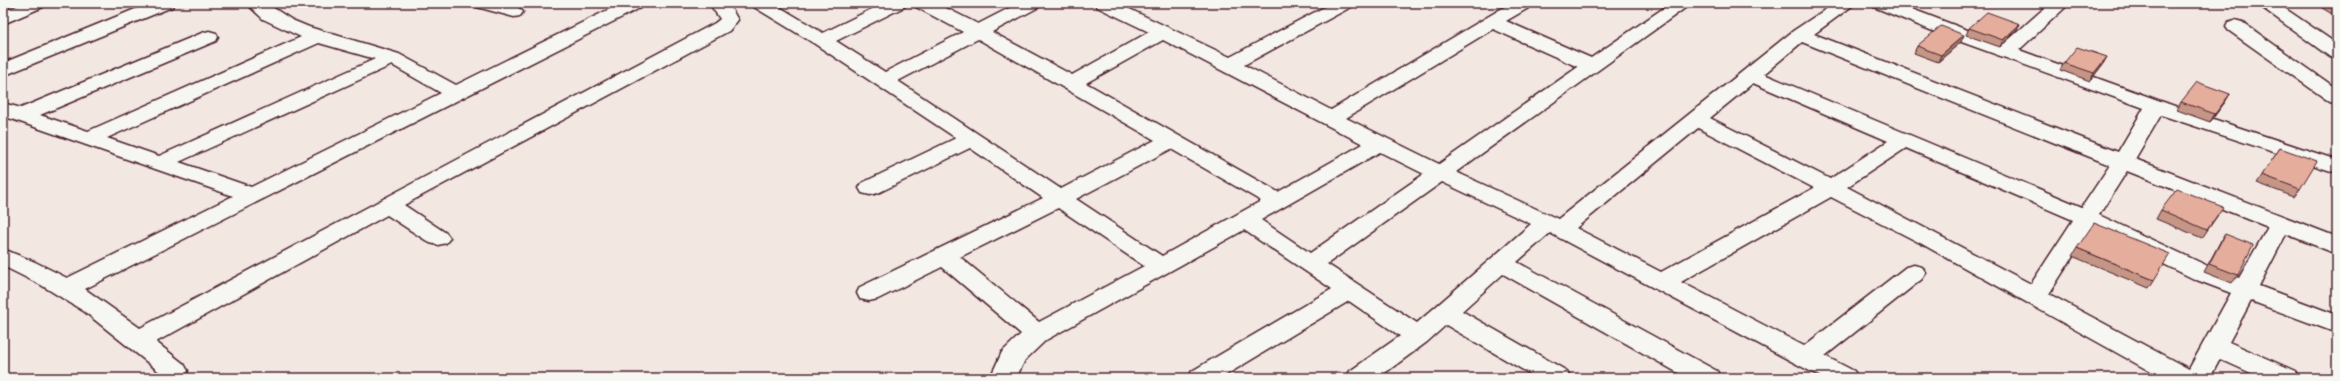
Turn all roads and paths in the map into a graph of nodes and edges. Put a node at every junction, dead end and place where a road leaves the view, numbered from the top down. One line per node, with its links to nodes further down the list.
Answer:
1 (37, 3): 21 (street)
2 (166, 3): 35 (street)
3 (255, 3): 28 (street)
4 (483, 3): 20 (street)
5 (636, 3): 39 (street)
6 (751, 3): 19 (street)
7 (760, 3): 29 (street)
8 (898, 3): 29 (street)
9 (922, 3): 24 (street)
10 (1033, 3): 24 (street)
11 (1103, 3): 25 (street)
12 (1345, 3): 33 (street)
13 (1524, 3): 22 (street)
14 (1684, 3): 34 (street)
15 (1847, 3): 26 (street)
16 (2060, 3): 30 (street)
17 (2265, 3): 31 (street)
18 (1888, 4): 30 (street)
19 (722, 8): 60 (street)
20 (514, 12)
21 (3, 19)
22 (1492, 22): 34 (street); 45 (street)
23 (2235, 26): 40 (street)
24 (976, 32): 37 (street); 38 (street)
25 (1163, 32): 33 (street); 38 (street)
26 (1800, 35): 36 (street); 52 (street)
27 (209, 37): 43 (street)
28 (316, 37): 32 (street); 46 (street)
29 (822, 40): 37 (street)
30 (2006, 52): 41 (street)
31 (2337, 53)
32 (392, 58): 39 (street); 51 (street)
33 (1230, 65): 45 (street)
34 (1592, 66): 54 (street)
35 (3, 70)
36 (1750, 75): 44 (street); 49 (street)
37 (884, 80): 47 (street)
38 (1072, 83): 48 (street)
39 (455, 93): 57 (street)
40 (2337, 98)
41 (2156, 106): 52 (street); 53 (street)
42 (3, 109): 43 (street)
43 (23, 115): 46 (street)
44 (1695, 118): 56 (street); 64 (street)
45 (1331, 119): 50 (street)
46 (90, 138): 51 (street)
47 (971, 139): 55 (street); 58 (street)
48 (1171, 140): 58 (street); 59 (street)
49 (1904, 140): 56 (street); 61 (street)
50 (1379, 144): 54 (street); 59 (street)
51 (162, 162): 57 (street)
52 (2122, 163): 61 (street); 63 (street)
53 (2337, 167)
54 (1440, 172): 64 (street); 70 (street)
55 (870, 188)
56 (1831, 188): 73 (street); 78 (street)
57 (252, 195): 74 (street)
58 (1061, 198): 68 (street); 71 (street)
59 (1277, 201): 62 (street)
60 (388, 205): 65 (street); 83 (street)
61 (2086, 217): 76 (street); 78 (street)
62 (1245, 220): 70 (street); 71 (street)
63 (2280, 225): 66 (street); 76 (street)
64 (1554, 226): 69 (street); 73 (street)
65 (438, 238)
66 (2337, 246)
67 (3, 256): 74 (street)
68 (944, 256): 77 (street); 81 (street)
69 (1501, 263): 79 (street); 91 (street)
70 (1310, 264): 75 (street)
71 (1161, 267): 81 (street)
72 (1914, 273): 85 (street)
73 (1662, 282): 85 (street)
74 (67, 288): 83 (street)
75 (1349, 290): 82 (street); 88 (street)
76 (2246, 290): 80 (street); 84 (street)
77 (869, 293)
78 (2035, 296): 93 (street)
79 (1445, 313): 82 (street); 90 (street)
80 (2337, 324)
81 (1037, 334): 87 (street)
82 (1418, 336): 89 (street)
83 (139, 340): 86 (street)
84 (2215, 346): 94 (street); 95 (street)
85 (1806, 357): 92 (street)
86 (175, 371)
87 (1003, 378)
88 (1201, 378)
89 (1360, 378)
90 (1558, 378)
91 (1708, 378)
92 (1845, 378)
93 (2183, 378)
94 (2198, 378)
95 (2286, 378)

